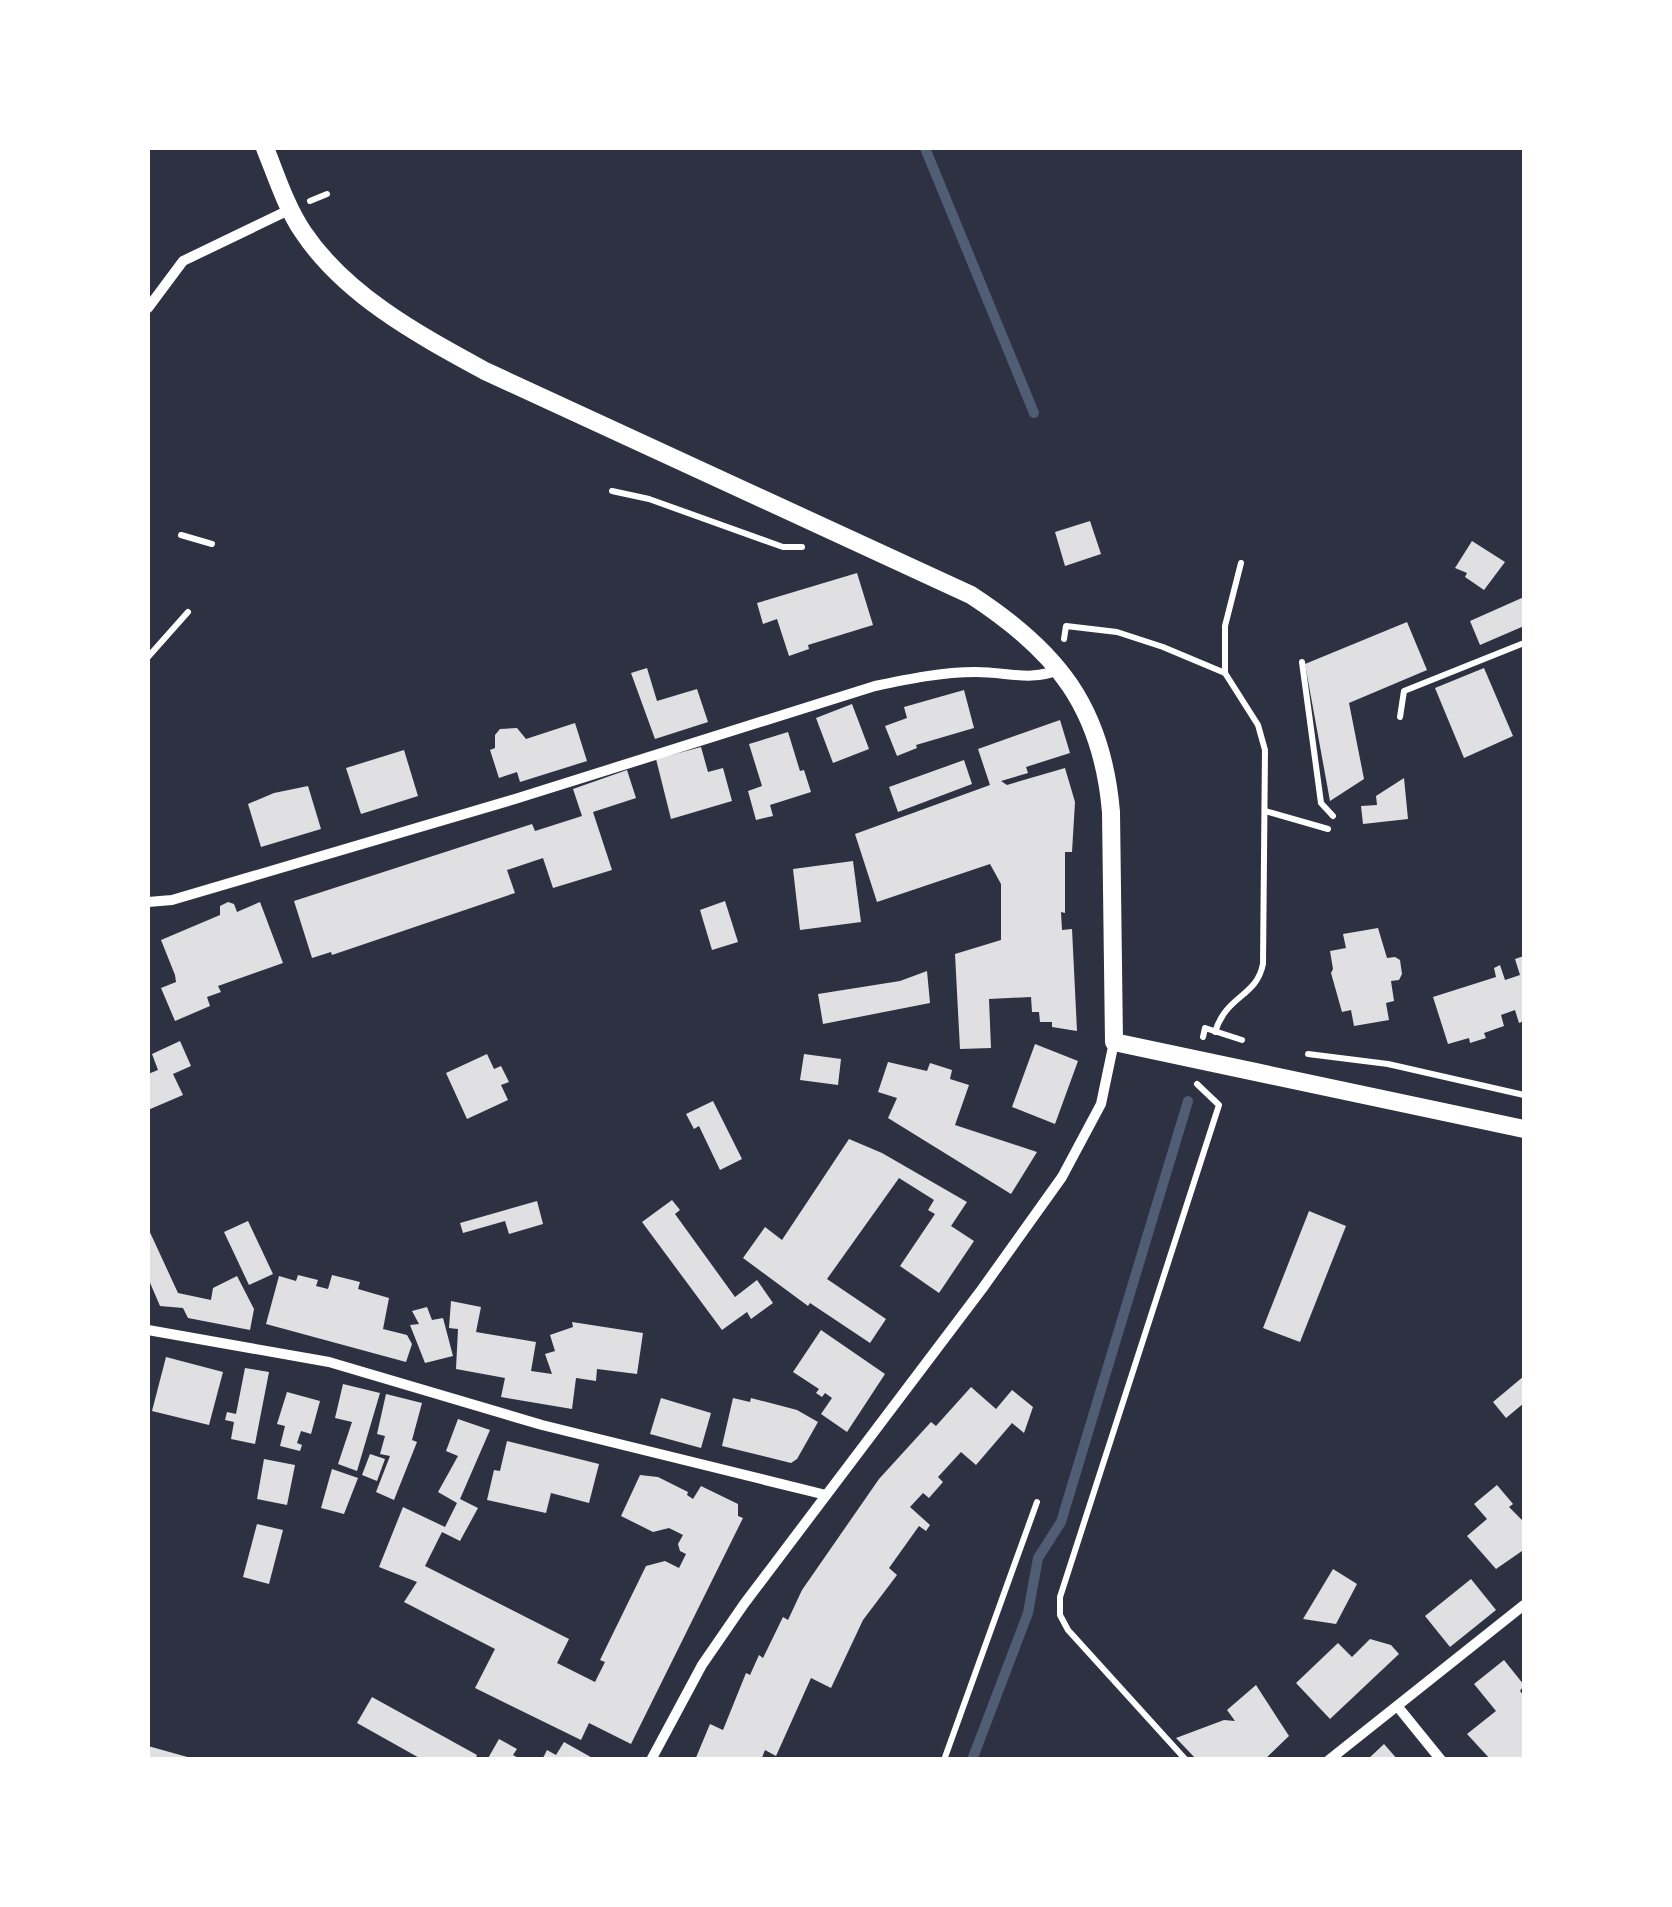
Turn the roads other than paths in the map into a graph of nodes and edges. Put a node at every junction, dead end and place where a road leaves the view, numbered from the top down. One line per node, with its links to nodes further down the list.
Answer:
1 (265, 148): 2 (street)
2 (291, 209): 3 (street); 4 (street)
3 (148, 308)
4 (1060, 669): 5 (street); 6 (street)
5 (148, 902)
6 (1114, 1042): 7 (street); 9 (street)
7 (1524, 1129)
8 (148, 1330): 9 (street)
9 (826, 1495): 12 (street)
10 (1524, 1604): 11 (street)
11 (1398, 1706): 13 (street); 14 (street)
12 (651, 1760)
13 (1329, 1760)
14 (1442, 1760)

